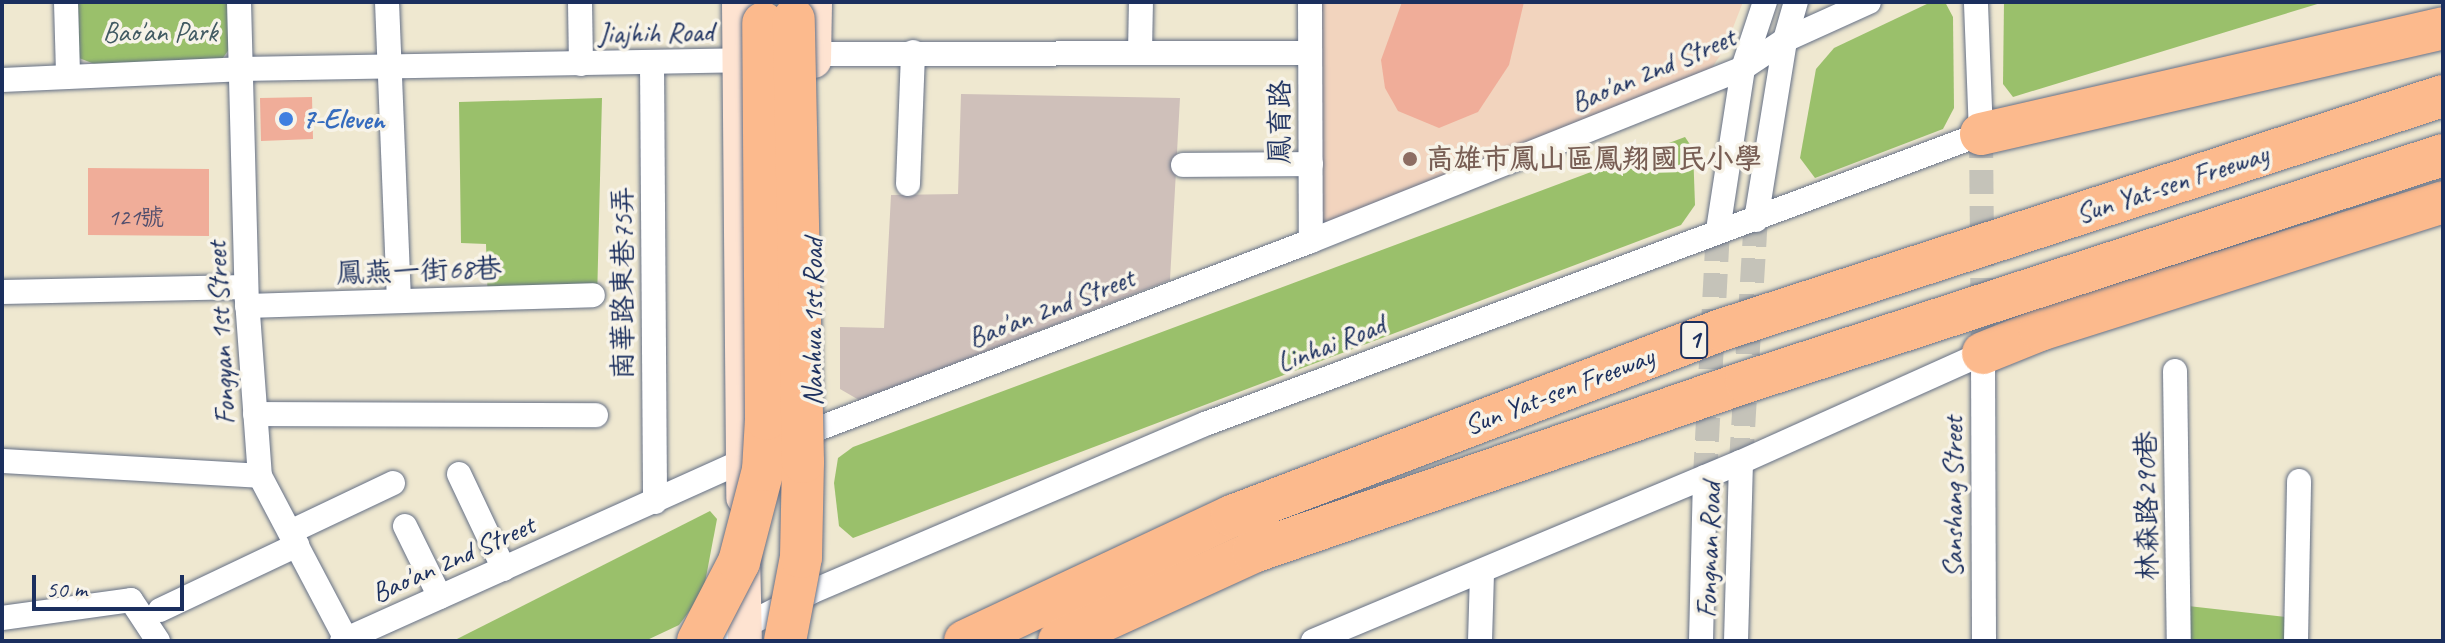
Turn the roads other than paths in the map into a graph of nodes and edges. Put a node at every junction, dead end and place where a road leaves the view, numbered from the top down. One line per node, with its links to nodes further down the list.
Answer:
1 (66, 2): 23 (street)
2 (239, 2): 22 (street, Fongyan 1st Street)
3 (387, 2): 20 (street)
4 (580, 2): 19 (street)
5 (1141, 2): 15 (street)
6 (1310, 2): 16 (street, 鳳育路)
7 (1765, 2): 21 (street)
8 (1796, 2): 13 (street)
9 (1869, 2): 13 (street, Bao'an 2nd Street)
10 (1976, 2): 26 (street)
11 (783, 15): 14 (street, Jiajhih Road); 17 (main road); 17 (street, Jiajhih Road); 43 (main road, Nanhua 1st Road); 65 (highway, bridge); 66 (highway, bridge)
12 (2443, 28): 26 (highway)
13 (1785, 40): 21 (street, Bao'an 2nd Street); 32 (street)
14 (913, 52): 15 (street, Jiajhih Road); 30 (street)
15 (1140, 52): 16 (street, Jiajhih Road)
16 (1310, 53): 28 (street, 鳳育路)
17 (738, 62): 18 (street, Jiajhih Road); 44 (main road)
18 (652, 63): 19 (street, Jiajhih Road); 52 (street, 南華路東巷75弄)
19 (581, 64): 20 (street, Jiajhih Road)
20 (390, 67): 22 (street, Jiajhih Road); 38 (street)
21 (1743, 68): 33 (street); 34 (street, Bao'an 2nd Street)
22 (240, 69): 23 (street, Jiajhih Road); 37 (street, Fongyan 1st Street)
23 (68, 75): 24 (street, Jiajhih Road)
24 (2, 80)
25 (2443, 96): 68 (highway, Sun Yat-sen Freeway / 1, bridge)
26 (1981, 134): 32 (street, Linhai Road)
27 (2443, 155): 69 (highway, Sun Yat-sen Freeway / 1, bridge)
28 (1311, 164): 29 (street); 34 (street, 鳳育路)
29 (1183, 165)
30 (908, 184)
31 (2443, 202): 39 (highway)
32 (1756, 220): 33 (street, Linhai Road)
33 (1718, 230): 57 (street, Linhai Road)
34 (1311, 241): 43 (street, Bao'an 2nd Street)
35 (2, 292): 37 (street, 鳳燕一街68巷)
36 (593, 295): 38 (street, 鳳燕一街68巷)
37 (247, 296): 38 (street, 鳳燕一街68巷); 41 (street, Fongyan 1st Street)
38 (399, 301)
39 (1983, 353): 46 (street); 74 (street, Sanshang Street)
40 (2175, 371): 75 (street, 林森路290巷)
41 (255, 414): 42 (street); 48 (street, Fongyan 1st Street)
42 (596, 415)
43 (812, 431): 44 (street, Bao'an 2nd Street); 57 (main road, Nanhua 1st Road)
44 (743, 460): 52 (street, Bao'an 2nd Street); 62 (main road)
45 (2, 461): 48 (street)
46 (1741, 462): 49 (street); 73 (street, Fongnan Road)
47 (459, 474): 55 (street)
48 (260, 476): 54 (street, Fongyan 1st Street)
49 (1705, 477): 56 (street); 72 (street, Fongnan Road)
50 (2299, 481): 76 (street)
51 (393, 483): 54 (street)
52 (655, 502): 55 (street, Bao'an 2nd Street)
53 (405, 526): 58 (street)
54 (293, 538): 59 (street); 63 (street, Fongyan 1st Street)
55 (504, 569): 58 (street, Bao'an 2nd Street)
56 (1482, 572): 61 (street); 71 (street)
57 (811, 592): 62 (street, Linhai Road); 67 (main road, Nanhua 1st Road)
58 (440, 597): 63 (street, Bao'an 2nd Street)
59 (160, 610)
60 (2, 618): 64 (street)
61 (1353, 633): 70 (street)
62 (734, 637)
63 (344, 640)
64 (158, 641)
65 (698, 641)
66 (785, 641)
67 (803, 641)
68 (965, 641)
69 (1059, 641)
70 (1313, 641)
71 (1480, 641)
72 (1701, 641)
73 (1736, 641)
74 (1984, 641)
75 (2179, 641)
76 (2296, 641)

